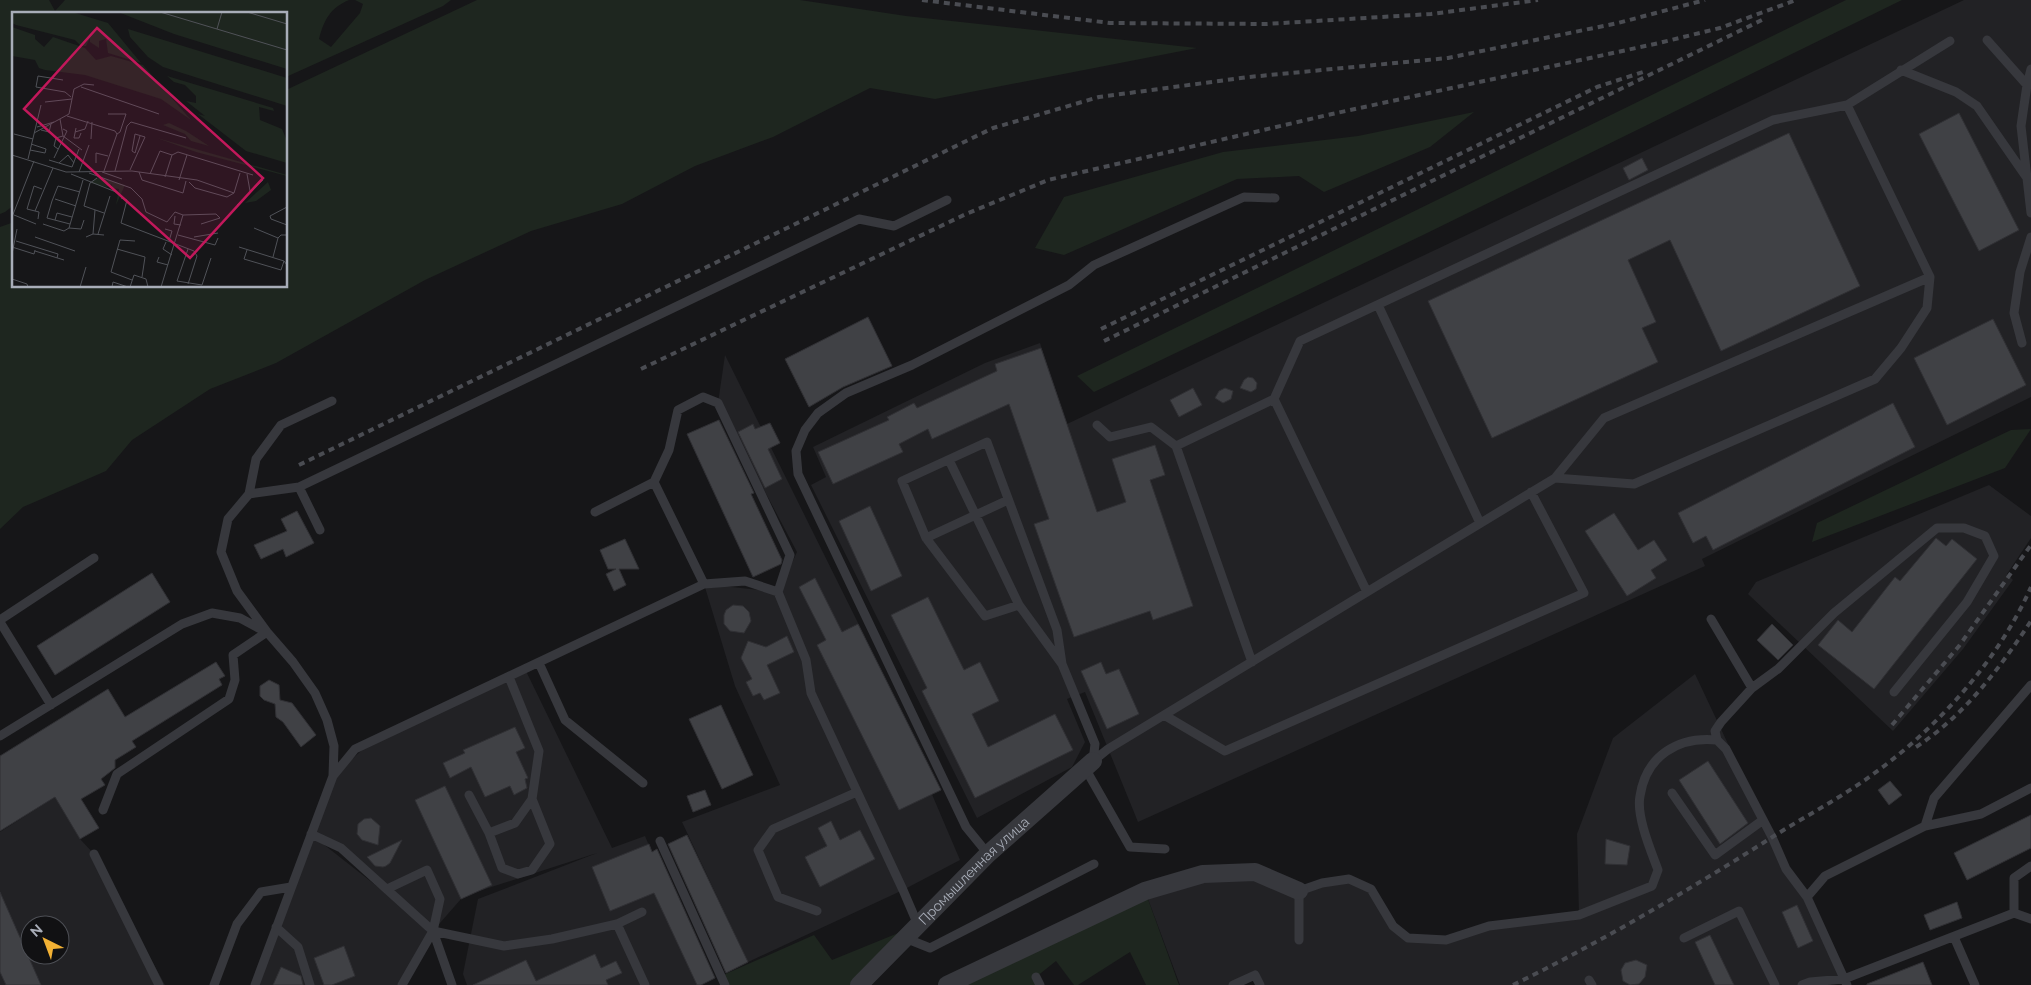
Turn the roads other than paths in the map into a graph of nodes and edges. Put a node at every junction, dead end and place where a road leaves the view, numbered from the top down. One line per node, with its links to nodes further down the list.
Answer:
1 (1987, 40): 5 (lane)
2 (1950, 41): 4 (lane)
3 (2031, 69): 5 (lane)
4 (1901, 70): 6 (lane); 7 (lane)
5 (2027, 85): 7 (lane)
6 (1847, 106): 12 (lane); 13 (lane)
7 (2027, 178): 10 (lane)
8 (1275, 198): 66 (lane)
9 (948, 200): 22 (lane)
10 (2031, 213)
11 (2031, 237): 14 (lane)
12 (1930, 277): 20 (lane); 20 (lane)
13 (1378, 304): 15 (lane); 28 (lane)
14 (2022, 343)
15 (1274, 399): 18 (lane); 34 (lane)
16 (332, 401): 24 (lane)
17 (1097, 425): 18 (lane)
18 (1176, 446): 39 (lane)
19 (949, 460): 25 (lane); 27 (lane); 30 (lane)
20 (1554, 478): 23 (lane)
21 (654, 482): 26 (lane); 32 (lane); 33 (lane)
22 (299, 487): 24 (lane); 29 (lane)
23 (1530, 492): 28 (lane); 47 (lane)
24 (249, 494): 38 (lane)
25 (1008, 500): 27 (lane); 41 (lane)
26 (595, 512)
27 (976, 515): 30 (lane); 35 (lane)
28 (1480, 523): 34 (lane)
29 (320, 530)
30 (926, 538): 35 (lane)
31 (94, 558): 37 (lane)
32 (704, 584): 33 (lane); 40 (lane)
33 (778, 592): 54 (lane)
34 (1367, 592): 39 (lane)
35 (1019, 605): 41 (lane)
36 (1712, 619): 44 (lane)
37 (0, 621): 46 (lane)
38 (267, 632): 46 (lane); 51 (lane); 58 (lane)
39 (1252, 662): 47 (lane)
40 (539, 663): 42 (lane); 52 (lane)
41 (1062, 664): 50 (lane)
42 (509, 677): 51 (lane); 57 (lane)
43 (2031, 685): 60 (lane)
44 (1752, 688): 45 (lane); 49 (lane)
45 (1894, 692)
46 (51, 705): 48 (lane)
47 (1164, 716): 50 (lane)
48 (0, 736)
49 (1717, 740): 59 (lane); 71 (lane)
50 (1089, 764): 64 (lane); 66 (street, Промышленная улица)
51 (333, 776): 62 (lane)
52 (643, 783)
53 (2031, 788): 60 (lane)
54 (857, 792): 73 (lane); 78 (lane)
55 (1672, 793): 59 (lane)
56 (469, 795): 61 (lane)
57 (532, 799): 61 (lane); 61 (lane)
58 (103, 810)
59 (1763, 820): 72 (lane)
60 (1925, 826): 72 (lane)
61 (489, 833)
62 (311, 834): 69 (lane); 70 (lane)
63 (660, 840): 93 (lane)
64 (1165, 849)
65 (94, 854): 86 (lane)
66 (988, 854): 78 (street, Промышленная улица)
67 (1094, 864): 82 (lane)
68 (2031, 866): 75 (lane)
69 (291, 887): 79 (lane); 87 (lane)
70 (387, 889): 80 (lane); 80 (lane)
71 (1299, 891): 84 (lane); 95 (street)
72 (1807, 897): 85 (lane)
73 (817, 911)
74 (642, 912): 77 (lane)
75 (2014, 913): 76 (lane); 81 (lane)
76 (2031, 919)
77 (617, 924): 80 (lane); 92 (lane)
78 (918, 926): 82 (street, Промышленная улица)
79 (276, 928): 88 (lane); 89 (lane)
80 (434, 931): 90 (lane); 91 (lane)
81 (1954, 937): 85 (lane); 100 (lane)
82 (905, 938): 94 (street, Промышленная улица)
83 (1684, 938): 98 (lane)
84 (1299, 940)
85 (1845, 982): 99 (lane)
86 (159, 985)
87 (214, 985)
88 (255, 985)
89 (310, 985)
90 (402, 985)
91 (452, 985)
92 (645, 985)
93 (725, 985)
94 (860, 985)
95 (948, 985)
96 (1233, 985): 97 (lane)
97 (1260, 985)
98 (1775, 985)
99 (1802, 985)
100 (1975, 985)

